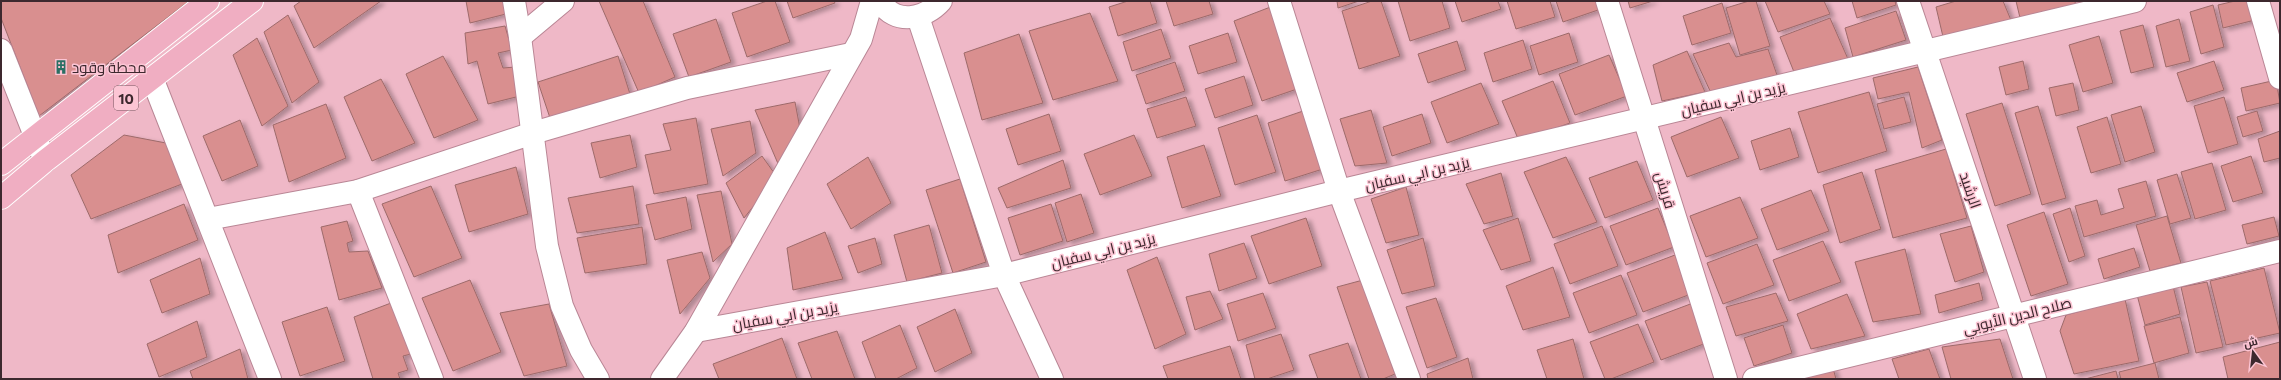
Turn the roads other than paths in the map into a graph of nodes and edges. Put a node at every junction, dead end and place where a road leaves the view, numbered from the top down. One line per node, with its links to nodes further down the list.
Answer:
1 (208, 1): 22 (highway, 10)
2 (252, 1): 18 (highway, 10)
3 (514, 1): 14 (street)
4 (563, 1): 14 (street)
5 (872, 1): 15 (street)
6 (880, 1): 13 (street)
7 (942, 1): 13 (street)
8 (1279, 1): 26 (street)
9 (1607, 1): 20 (street, قريش)
10 (1908, 1): 17 (street, الرشيد)
11 (2136, 1): 17 (street, يزيد بن ابي سفيان)
12 (2258, 1): 19 (street)
13 (908, 16): 15 (street); 30 (street)
14 (520, 36): 21 (street)
15 (856, 46): 21 (street); 32 (street)
16 (1, 50): 22 (street)
17 (1925, 53): 20 (street, يزيد بن ابي سفيان); 31 (street, الرشيد)
18 (152, 78): 23 (highway, 10); 28 (street)
19 (2280, 78)
20 (1644, 119): 26 (street, يزيد بن ابي سفيان); 39 (street, قريش)
21 (533, 133): 25 (street); 35 (street)
22 (35, 136): 23 (street); 24 (highway, 10)
23 (45, 160): 27 (highway, 10)
24 (1, 164)
25 (358, 191): 28 (street); 34 (street)
26 (1339, 191): 30 (street, يزيد بن ابي سفيان); 38 (street)
27 (1, 198)
28 (208, 219): 33 (street)
29 (2280, 251): 31 (street, صلاح الدين الأيوبي)
30 (1004, 275): 32 (street, يزيد بن ابي سفيان); 37 (street)
31 (2014, 316): 40 (street, صلاح الدين الأيوبي); 41 (street, الرشيد)
32 (696, 331): 36 (street)
33 (270, 379)
34 (432, 379)
35 (598, 379)
36 (662, 379)
37 (1052, 379)
38 (1409, 379)
39 (1726, 379)
40 (1754, 379)
41 (2035, 379)

